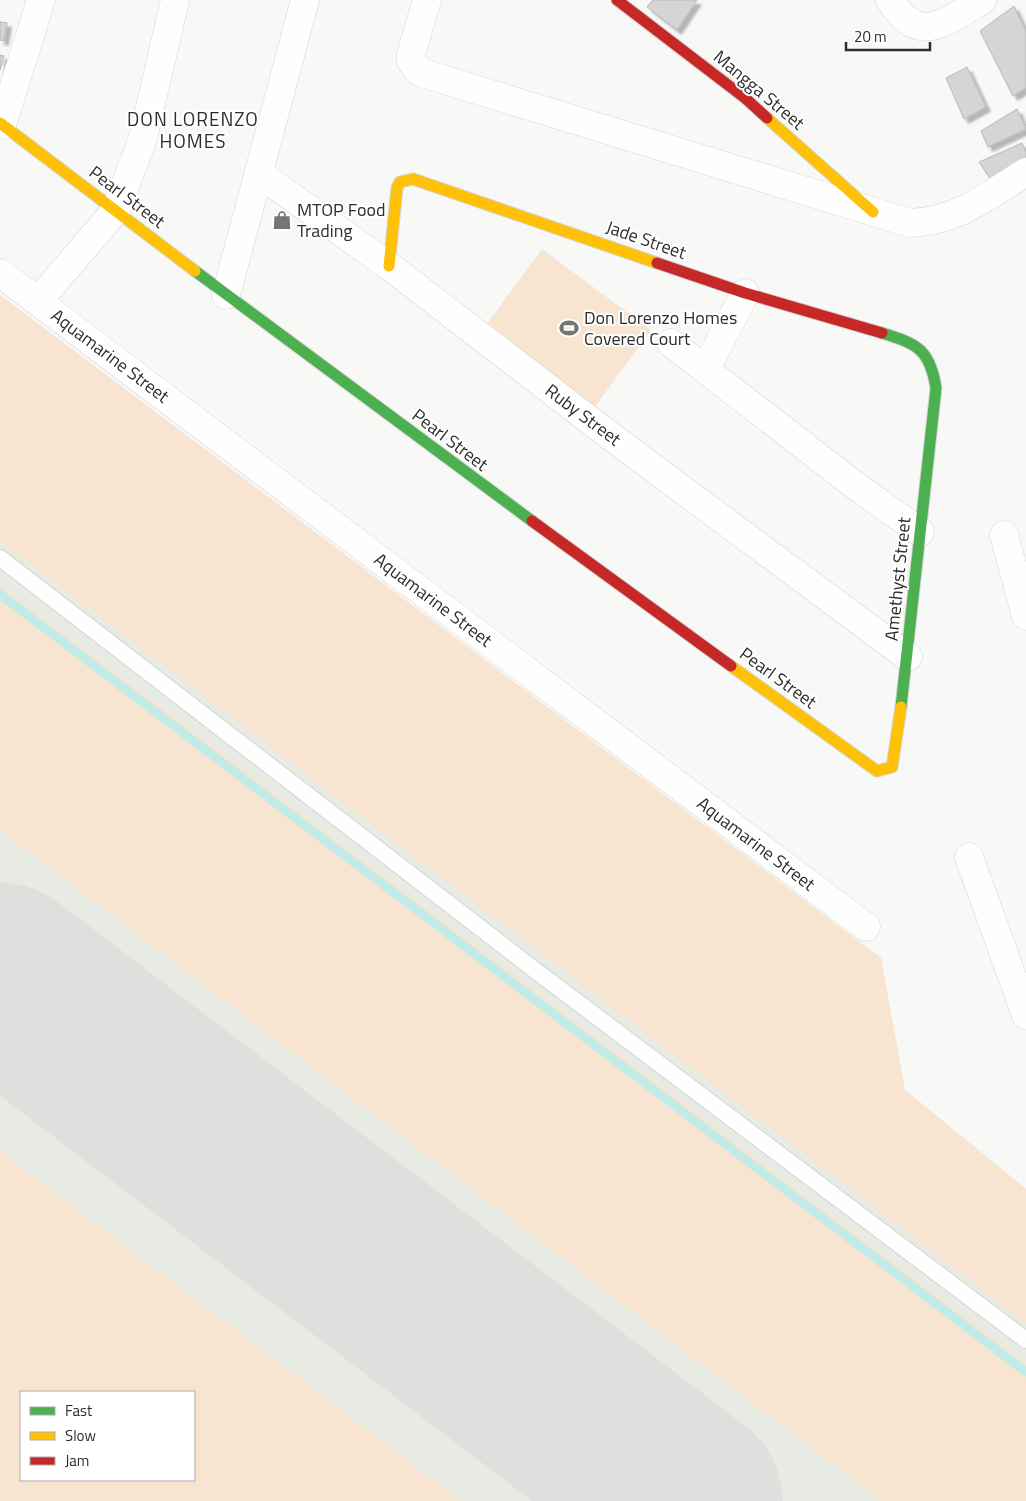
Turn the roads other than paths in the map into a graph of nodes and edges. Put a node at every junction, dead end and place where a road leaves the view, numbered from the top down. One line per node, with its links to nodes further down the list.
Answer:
1 (41, 0): 8 (street)
2 (175, 0): 11 (street)
3 (305, 0): 10 (street)
4 (427, 0): 12 (street)
5 (617, 0): 12 (street, Mangga Street)
6 (890, 0): 7 (street)
7 (982, 0)
8 (1, 124): 11 (street, Pearl Street)
9 (1026, 172): 12 (street)
10 (258, 173): 13 (street, Ruby Street); 16 (street)
11 (116, 210): 16 (street, Pearl Street); 17 (street)
12 (873, 212)
13 (389, 266): 15 (street, Jade Street); 25 (street, Ruby Street)
14 (0, 273): 17 (street, Aquamarine Street)
15 (745, 293): 19 (street); 20 (street, Jade Street)
16 (226, 296): 26 (street, Pearl Street)
17 (38, 301): 28 (street, Aquamarine Street)
18 (672, 343): 19 (street)
19 (706, 369): 21 (street)
20 (936, 388): 21 (street, Amethyst Street)
21 (920, 532): 25 (street, Amethyst Street)
22 (1004, 535): 24 (street)
23 (0, 558): 30 (lane)
24 (1026, 616)
25 (908, 657): 26 (street, Amethyst Street)
26 (887, 770)
27 (969, 857): 29 (street)
28 (866, 927)
29 (1026, 1016)
30 (1026, 1340)

